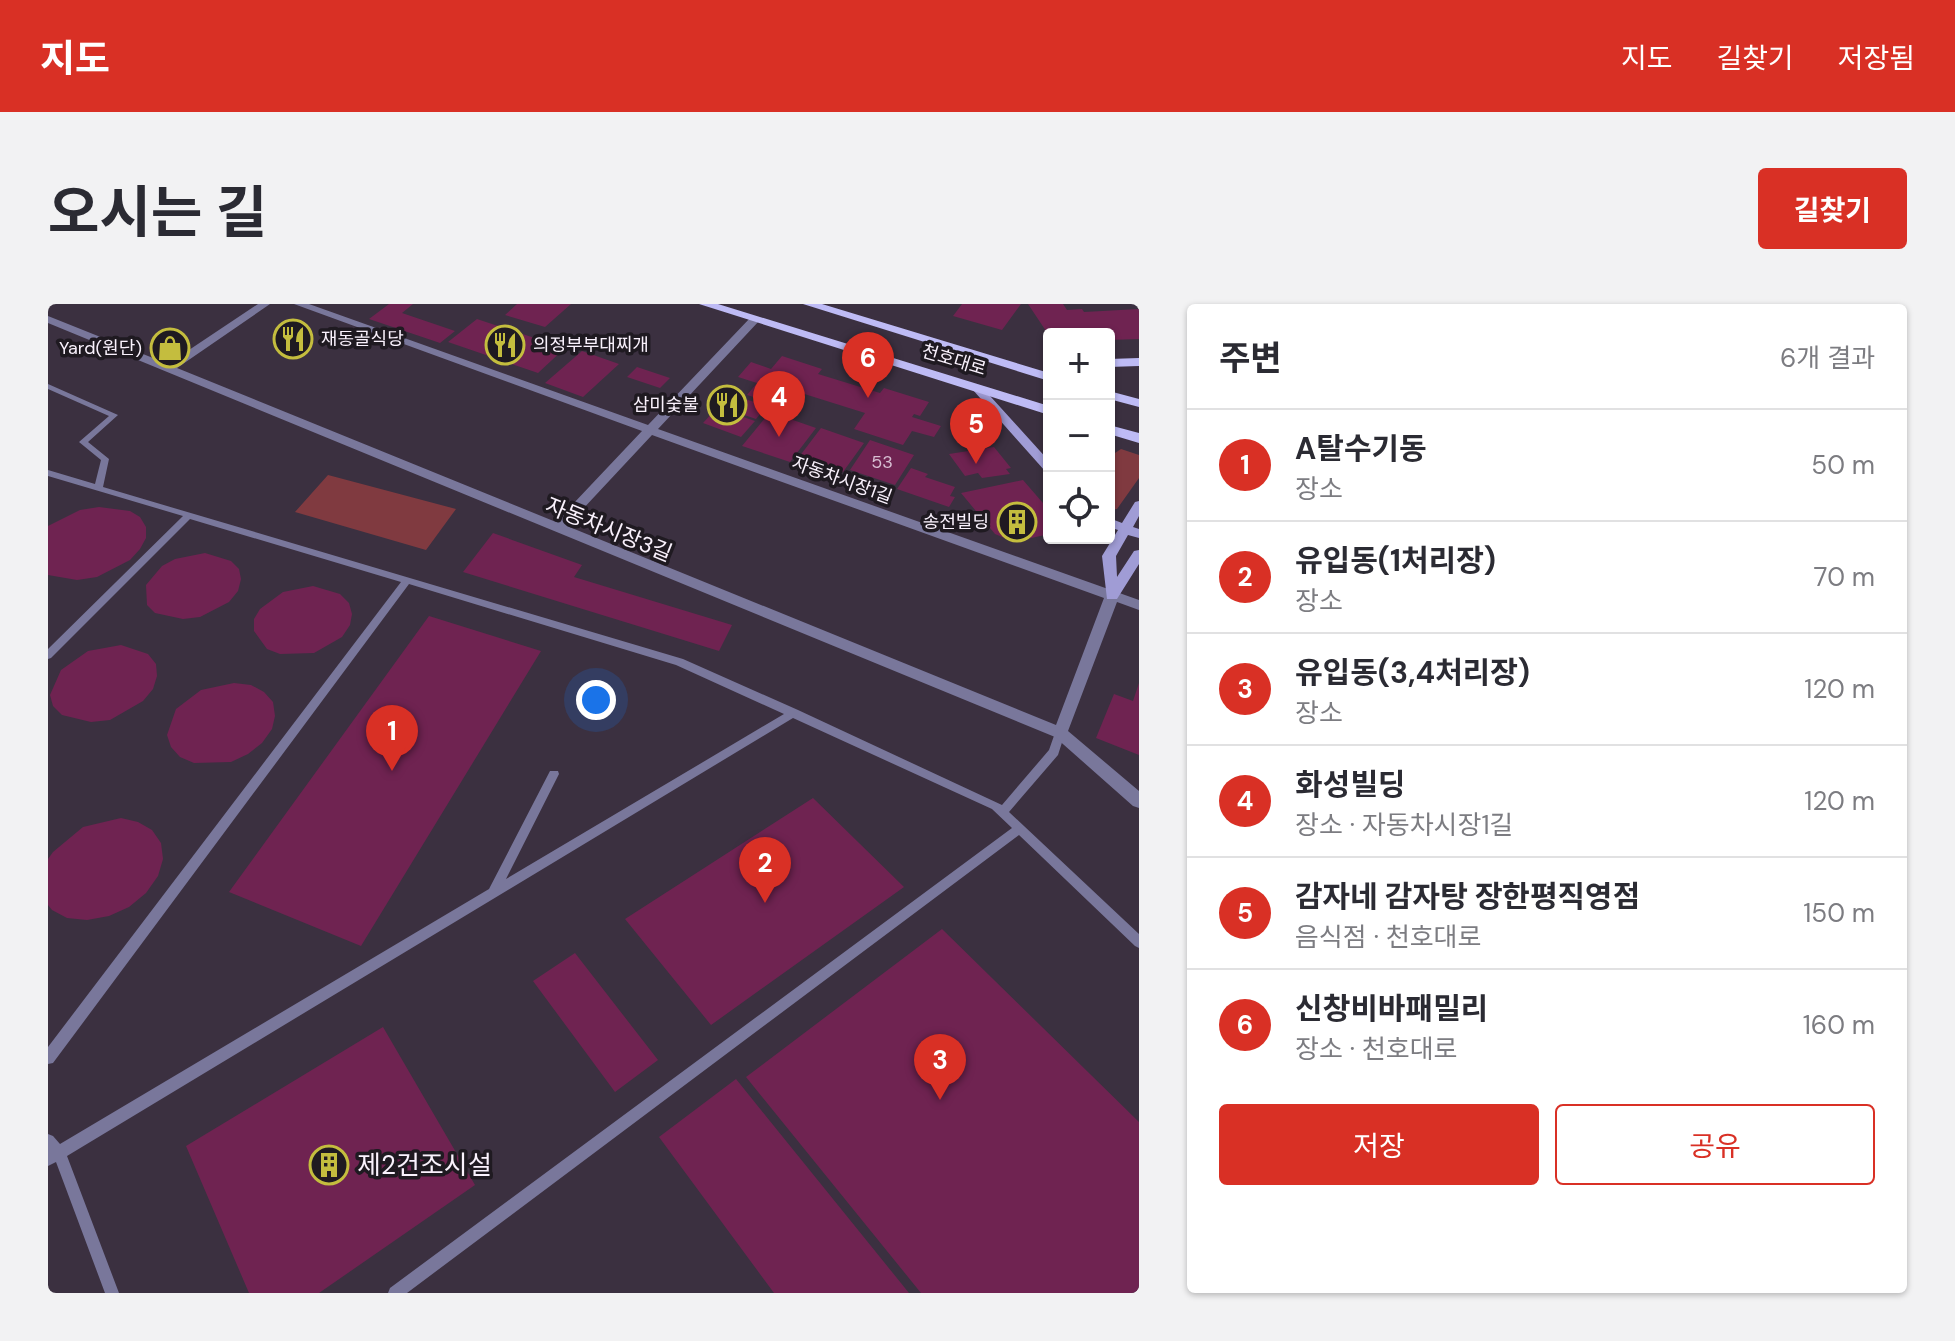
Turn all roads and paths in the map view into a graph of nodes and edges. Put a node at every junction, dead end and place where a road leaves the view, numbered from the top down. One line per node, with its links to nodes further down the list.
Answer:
1 (265, 304): 11 (street)
2 (299, 304): 18 (street, 자동차시장1길)
3 (705, 304): 6 (main road, 천호대로)
4 (809, 304): 10 (main road, 천호대로)
5 (48, 319): 11 (street, 자동차시장3길)
6 (755, 319): 14 (main road, 천호대로); 18 (street)
7 (1139, 362): 8 (main road)
8 (1115, 363)
9 (1043, 366): 10 (main road)
10 (1018, 367): 12 (main road, 천호대로)
11 (168, 369): 28 (street, 자동차시장3길)
12 (1043, 375)
13 (48, 386): 23 (lane)
14 (977, 388): 17 (main road, 천호대로); 21 (street)
15 (1115, 397): 16 (main road)
16 (1139, 403)
17 (1043, 409)
18 (650, 431): 28 (street); 34 (street, 자동차시장1길)
19 (1115, 431): 20 (main road)
20 (1139, 438)
21 (1043, 461)
22 (48, 473): 23 (lane)
23 (98, 488): 25 (lane)
24 (1139, 505): 27 (street)
25 (189, 515): 33 (lane); 36 (lane)
26 (1115, 524): 27 (street)
27 (1125, 528): 29 (street); 30 (street)
28 (557, 529): 38 (street, 자동차시장3길)
29 (1139, 534)
30 (1115, 537)
31 (1111, 544): 34 (street)
32 (1139, 554): 34 (street)
33 (407, 580): 37 (lane); 45 (lane)
34 (1112, 596): 35 (street, 자동차시장1길); 38 (street)
35 (1139, 605)
36 (48, 655)
37 (794, 713): 41 (lane); 43 (lane)
38 (1060, 733): 40 (street, 자동차시장3길); 41 (lane)
39 (554, 774): 43 (lane)
40 (1139, 801)
41 (1003, 811): 42 (lane)
42 (1021, 828): 44 (lane); 49 (lane)
43 (494, 891): 47 (lane)
44 (1139, 942)
45 (48, 1058)
46 (48, 1141): 47 (lane)
47 (54, 1156): 48 (lane)
48 (112, 1293)
49 (395, 1293)

